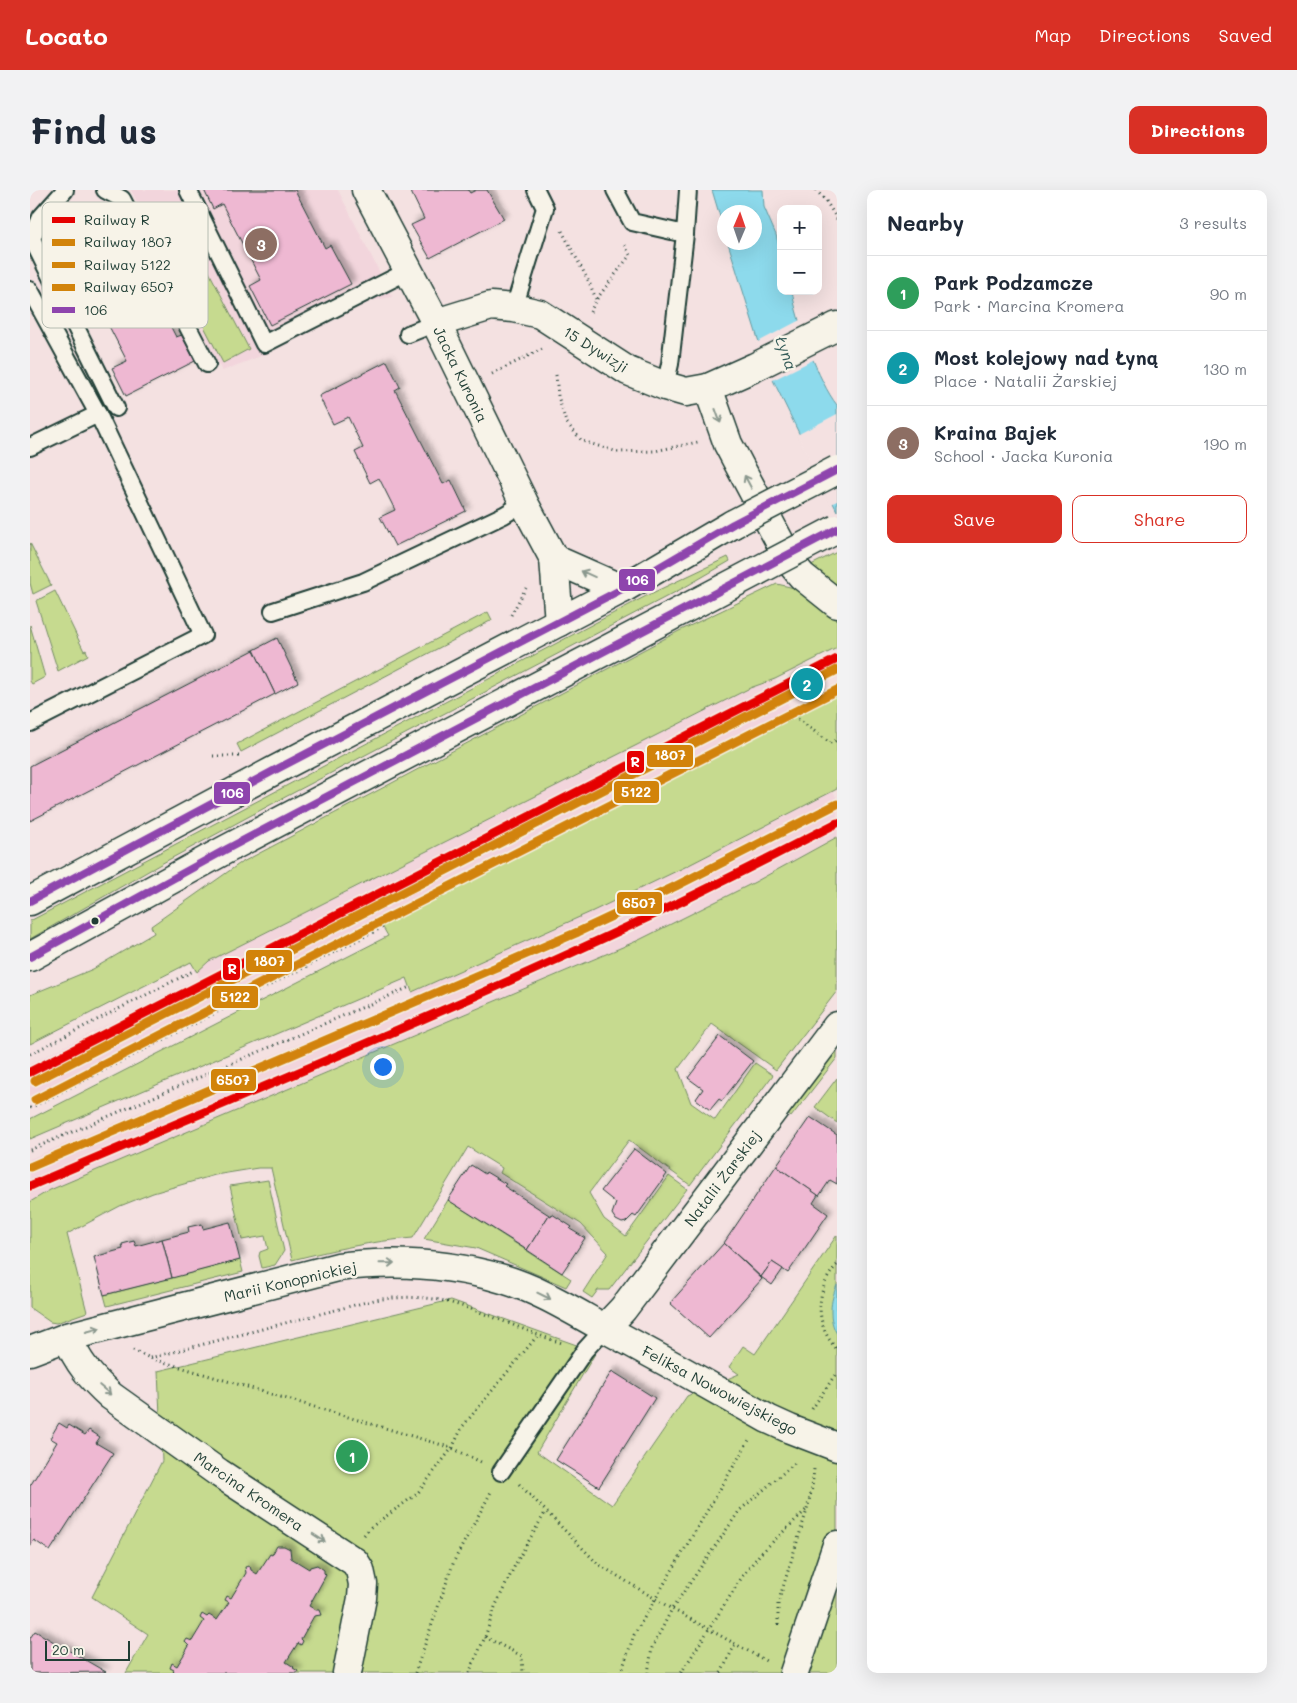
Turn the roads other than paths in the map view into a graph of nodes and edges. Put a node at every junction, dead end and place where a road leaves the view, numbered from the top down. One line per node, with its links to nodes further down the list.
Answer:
1 (65, 190): 8 (lane)
2 (105, 190): 9 (lane)
3 (188, 190): 10 (lane)
4 (366, 190): 15 (street, Jacka Kuronia)
5 (536, 190): 17 (lane)
6 (615, 190): 13 (lane)
7 (688, 190): 13 (lane)
8 (54, 202)
9 (124, 202)
10 (194, 202)
11 (42, 216): 14 (lane)
12 (208, 231): 15 (lane)
13 (685, 234): 26 (lane)
14 (42, 259)
15 (408, 271): 19 (street, Jacka Kuronia)
16 (30, 290): 18 (lane)
17 (514, 308): 19 (street, 15 Dywizji); 26 (street, 15 Dywizji)
18 (42, 312)
19 (436, 323): 24 (lane); 32 (street, Jacka Kuronia)
20 (51, 328): 29 (lane)
21 (76, 328): 28 (lane)
22 (189, 328): 25 (lane)
23 (833, 328): 27 (street, 15 Dywizji)
24 (408, 334)
25 (207, 364)
26 (665, 386): 27 (street, 15 Dywizji)
27 (708, 388): 36 (street)
28 (116, 408)
29 (98, 414): 30 (lane); 39 (lane)
30 (30, 448)
31 (837, 470): 35 (street, bridge)
32 (524, 503): 34 (street, Jacka Kuronia); 37 (lane)
33 (837, 529): 41 (street, bridge)
34 (554, 559): 35 (street, one-way to 34); 38 (street, Jacka Kuronia)
35 (622, 589): 38 (street)
36 (837, 604)
37 (273, 611)
38 (559, 622): 40 (street)
39 (30, 723)
40 (30, 901)
41 (30, 957)
42 (837, 1026): 43 (street, Natalii Żarskiej)
43 (605, 1328): 44 (street, Marii Konopnickiej, one-way to 43); 46 (street, Feliksa Nowowiejskiego); 47 (lane)
44 (67, 1337): 45 (street, Marii Konopnickiej); 50 (street, Marcina Kromera, one-way to 50)
45 (30, 1351)
46 (837, 1448)
47 (501, 1472)
48 (837, 1545): 49 (street)
49 (784, 1668)
50 (348, 1673)

